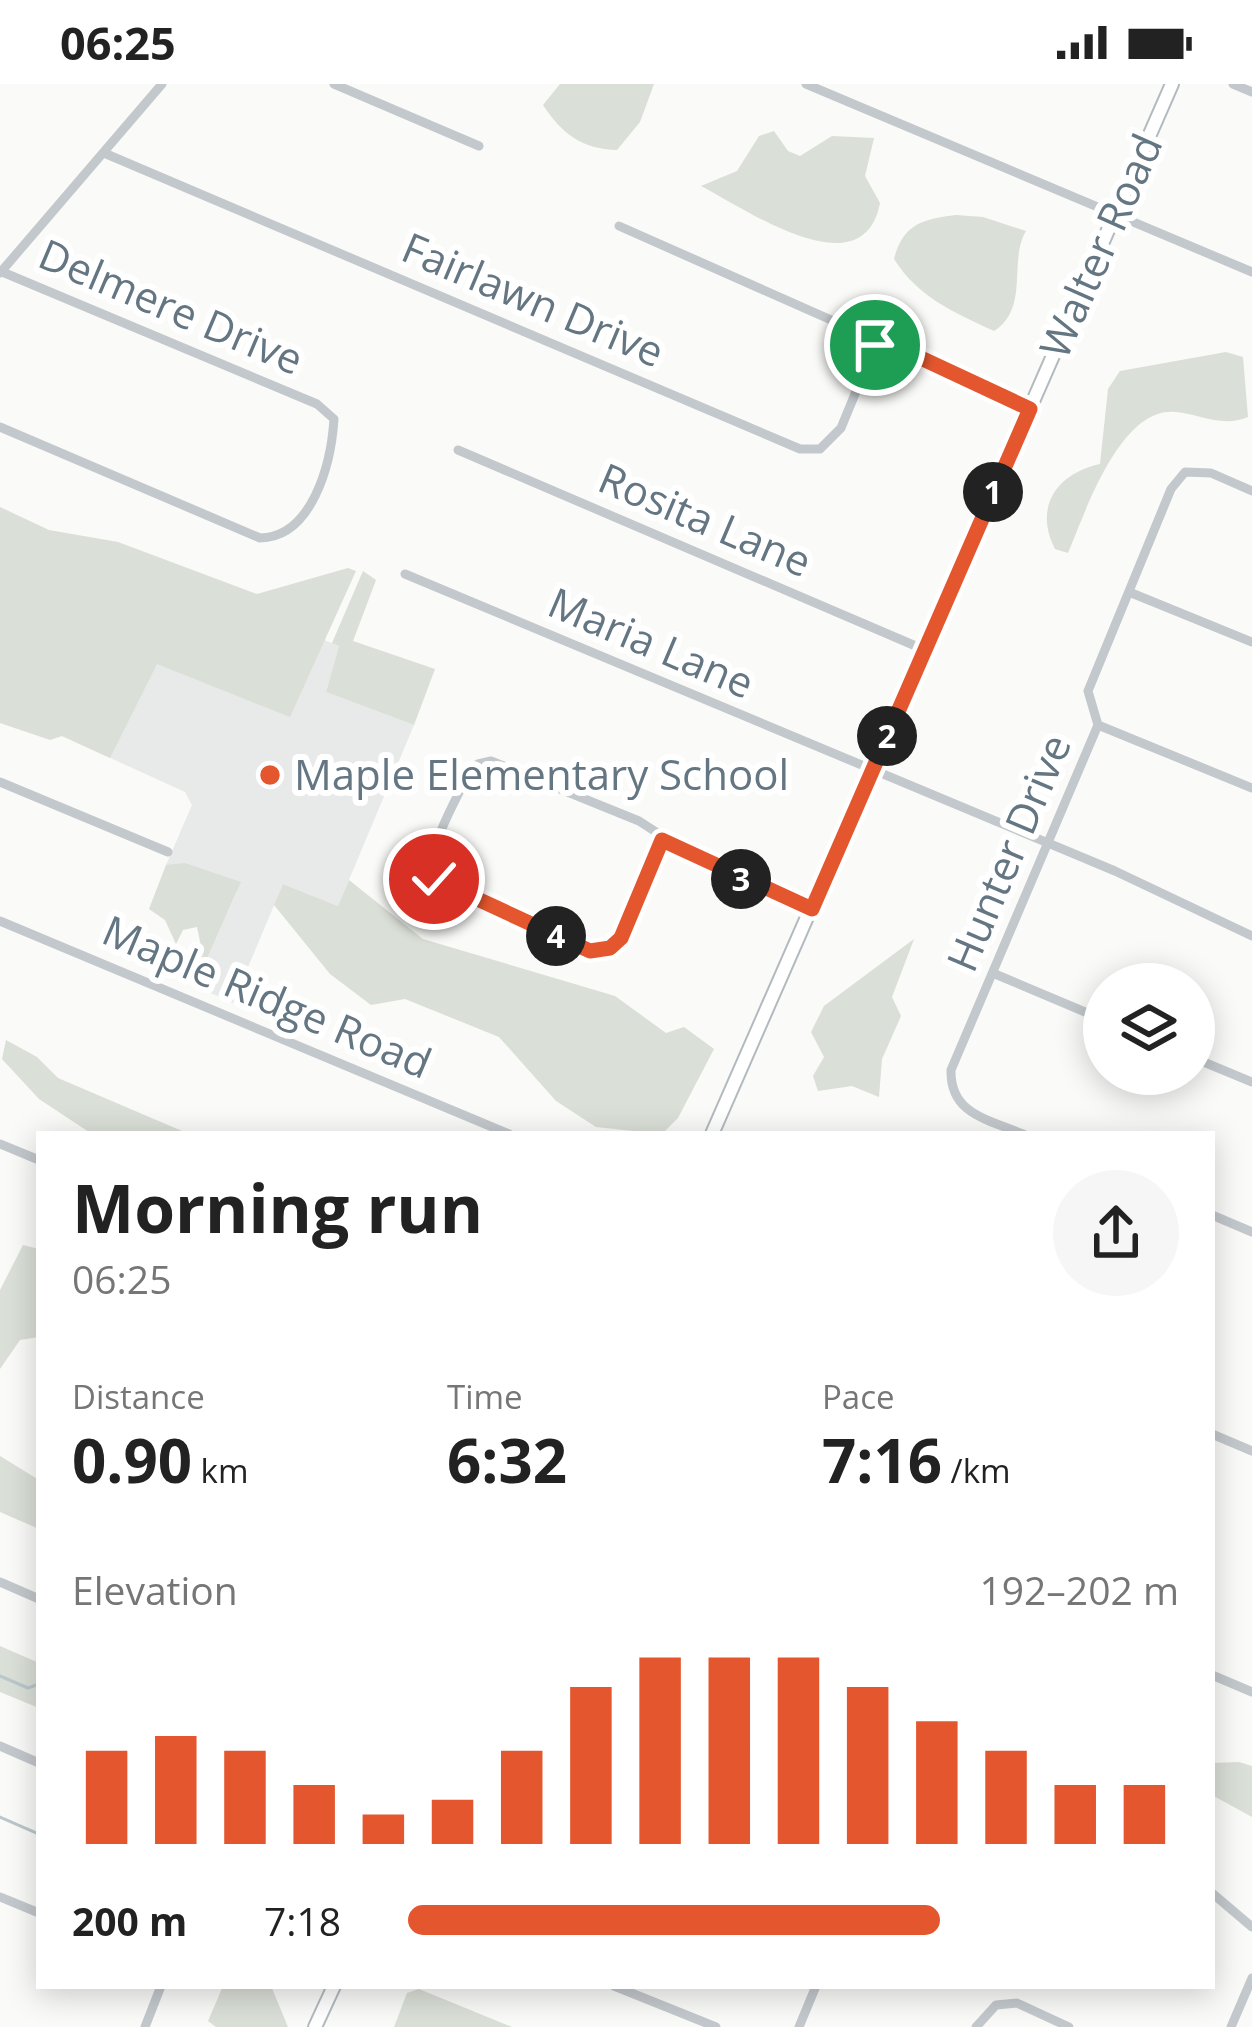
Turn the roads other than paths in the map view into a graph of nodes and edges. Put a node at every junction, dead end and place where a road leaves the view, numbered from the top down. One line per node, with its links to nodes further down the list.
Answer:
1 (162, 84): 9 (street)
2 (334, 84): 8 (street)
3 (806, 84): 6 (street)
4 (1172, 84): 10 (street, Walter Road)
5 (1233, 84): 7 (street)
6 (834, 90): 10 (street)
7 (1252, 92)
8 (479, 146)
9 (104, 154): 12 (street); 14 (street, Fairlawn Drive)
10 (1115, 215): 13 (street); 15 (street, Walter Road)
11 (619, 226): 14 (street)
12 (0, 272): 16 (street, Delmere Drive)
13 (1252, 272)
14 (878, 338): 15 (street)
15 (1030, 409): 22 (street, Walter Road)
16 (0, 427)
17 (458, 450): 22 (street, Rosita Lane)
18 (1252, 491): 20 (street, Hunter Drive)
19 (405, 574): 24 (street, Maria Lane)
20 (1129, 592): 21 (street); 23 (street, Hunter Drive)
21 (1252, 642)
22 (925, 650): 24 (street, Walter Road)
23 (1098, 725): 26 (street); 28 (street, Hunter Drive)
24 (871, 772): 28 (street, Maria Lane); 30 (street, Walter Road)
25 (0, 782): 29 (street)
26 (1252, 788)
27 (662, 840): 27 (street); 30 (street)
28 (1048, 844): 32 (street, Maria Lane); 33 (street, Hunter Drive)
29 (168, 852)
30 (812, 909): 38 (street, Walter Road)
31 (0, 921): 37 (street, Maple Ridge Road)
32 (1252, 936)
33 (995, 974): 34 (street); 39 (street, Hunter Drive)
34 (1083, 1011)
35 (1215, 1067): 36 (street)
36 (1252, 1082)
37 (501, 1131)
38 (713, 1131)
39 (1016, 1131)
40 (0, 1144): 41 (street)
41 (36, 1159)
42 (1215, 1216): 43 (street)
43 (1252, 1232)
44 (1215, 1435): 45 (street)
45 (1252, 1451)
46 (0, 1582): 47 (street)
47 (36, 1598)
48 (1215, 1677): 49 (street)
49 (1252, 1692)
50 (0, 1746): 51 (street)
51 (36, 1762)
52 (1215, 1896): 55 (street)
53 (0, 1897): 54 (street)
54 (36, 1912)
55 (1252, 1927)
56 (1252, 1978): 68 (street)
57 (160, 1989): 61 (street)
58 (333, 1989): 63 (street)
59 (621, 1989): 64 (street)
60 (815, 1989): 65 (street)
61 (147, 2024): 62 (street)
62 (160, 2027)
63 (315, 2027)
64 (716, 2027)
65 (799, 2027)
66 (976, 2027): 67 (street)
67 (1069, 2027)
68 (1232, 2027)

